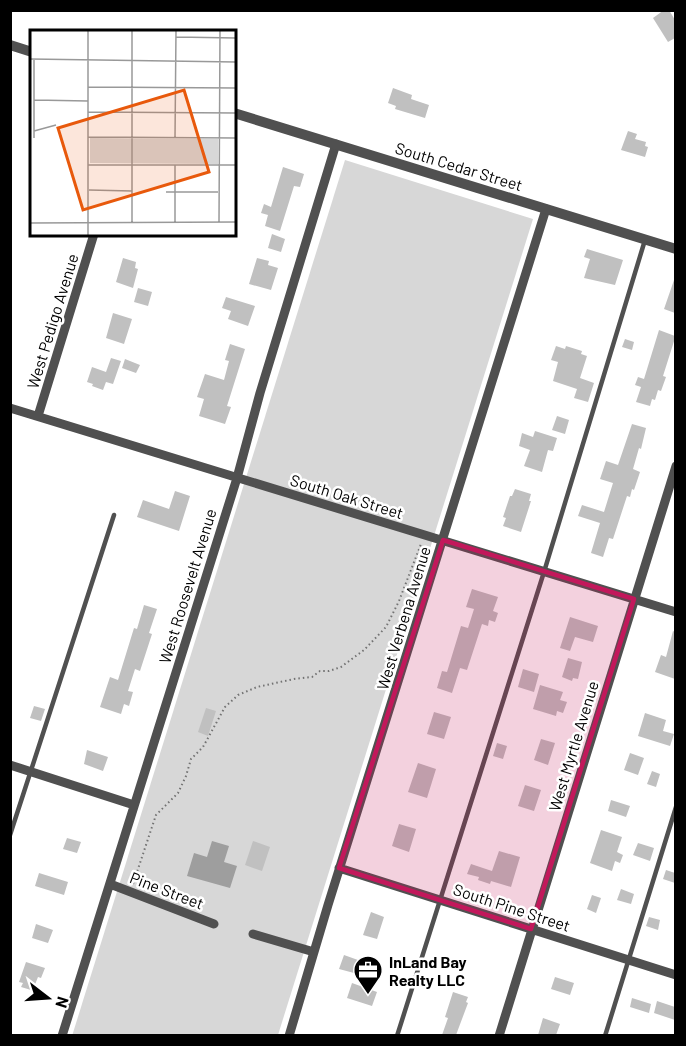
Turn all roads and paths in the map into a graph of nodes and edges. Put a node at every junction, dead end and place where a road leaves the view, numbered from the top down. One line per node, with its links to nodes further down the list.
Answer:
1 (10, 45): 2 (street)
2 (30, 51)
3 (236, 114): 4 (street, South Cedar Street)
4 (336, 144): 5 (street, South Cedar Street); 12 (street, West Roosevelt Avenue)
5 (546, 209): 7 (street, South Cedar Street); 15 (street, West Verbena Avenue)
6 (93, 236): 10 (street, West Pedigo Avenue)
7 (645, 240): 8 (street, South Cedar Street); 16 (lane)
8 (675, 249)
9 (10, 408): 10 (street, South Oak Street)
10 (38, 416): 12 (street, South Oak Street)
11 (675, 466): 17 (street, West Myrtle Avenue)
12 (237, 478): 14 (street, South Oak Street); 21 (street, West Roosevelt Avenue)
13 (114, 515): 20 (lane)
14 (425, 535): 15 (street, South Oak Street); 26 (path)
15 (443, 540): 16 (street, South Oak Street); 24 (street, West Verbena Avenue)
16 (544, 572): 17 (street, South Oak Street); 27 (lane)
17 (634, 599): 18 (street, South Oak Street); 29 (street, West Myrtle Avenue)
18 (675, 612)
19 (10, 765): 20 (street)
20 (30, 771): 21 (street); 23 (lane)
21 (134, 805): 25 (street, West Roosevelt Avenue)
22 (675, 807): 32 (lane)
23 (10, 835)
24 (339, 868): 27 (street, South Pine Street); 31 (street, West Verbena Avenue)
25 (110, 884): 26 (street, Pine Street); 34 (street, West Roosevelt Avenue)
26 (131, 893): 28 (street, Pine Street)
27 (441, 901): 29 (street, South Pine Street); 36 (lane)
28 (214, 924)
29 (531, 929): 32 (street, South Pine Street); 37 (street, West Myrtle Avenue)
30 (253, 934): 31 (street)
31 (314, 952): 35 (street, West Verbena Avenue)
32 (628, 960): 33 (street, South Pine Street); 38 (lane)
33 (675, 975)
34 (62, 1035)
35 (289, 1035)
36 (397, 1035)
37 (499, 1035)
38 (605, 1035)

